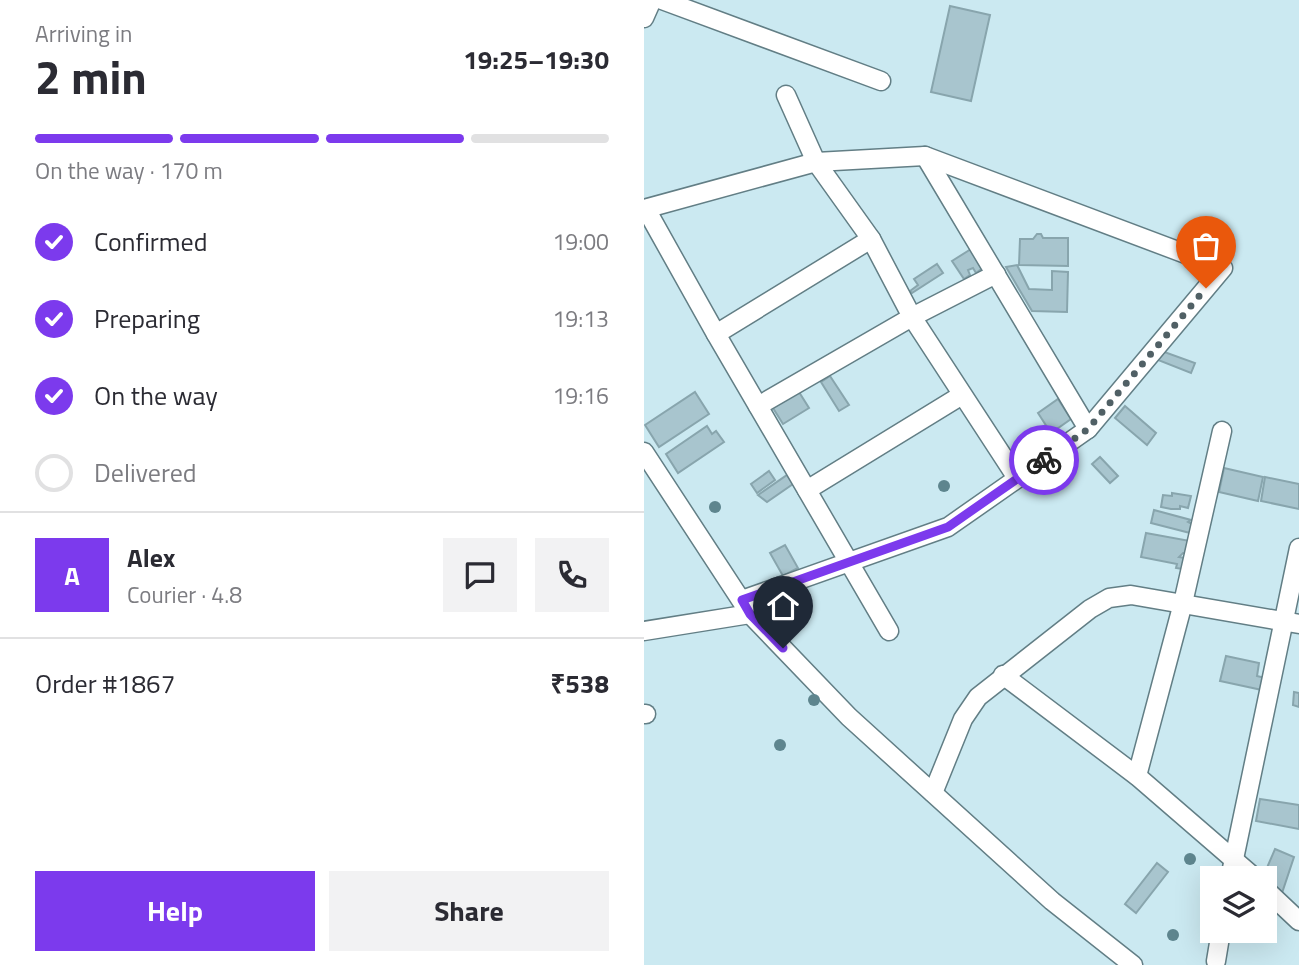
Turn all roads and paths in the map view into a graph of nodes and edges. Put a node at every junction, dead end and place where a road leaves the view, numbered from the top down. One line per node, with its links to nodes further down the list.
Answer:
1 (652, 0): 3 (street)
2 (662, 0): 4 (street)
3 (644, 18)
4 (881, 81)
5 (786, 95): 7 (street)
6 (925, 156): 7 (street); 10 (street); 15 (street)
7 (816, 162): 8 (street); 9 (street)
8 (645, 209): 12 (street)
9 (871, 239): 11 (street); 12 (street)
10 (996, 274): 11 (street); 15 (street)
11 (912, 317): 13 (street); 14 (street)
12 (716, 334): 14 (street)
13 (962, 395): 19 (street); 20 (street)
14 (758, 406): 20 (street)
15 (1088, 429): 19 (street)
16 (1222, 431): 23 (street)
17 (644, 452): 18 (street)
18 (650, 475): 24 (street)
19 (1017, 478): 22 (street)
20 (807, 490): 22 (street)
21 (1299, 548): 25 (street)
22 (848, 561): 24 (street); 27 (street)
23 (1183, 603): 25 (street); 28 (street); 29 (street)
24 (746, 607): 26 (street); 30 (street)
25 (1291, 622): 31 (street)
26 (644, 631)
27 (889, 631)
28 (1003, 675): 29 (street); 30 (street)
29 (1137, 776): 31 (street)
30 (933, 793): 38 (street)
31 (1234, 859): 32 (street); 33 (street)
32 (1233, 866)
33 (1242, 866)
34 (1277, 900): 35 (street)
35 (1299, 921)
36 (1219, 943): 37 (street)
37 (1216, 961)
38 (1133, 965)

